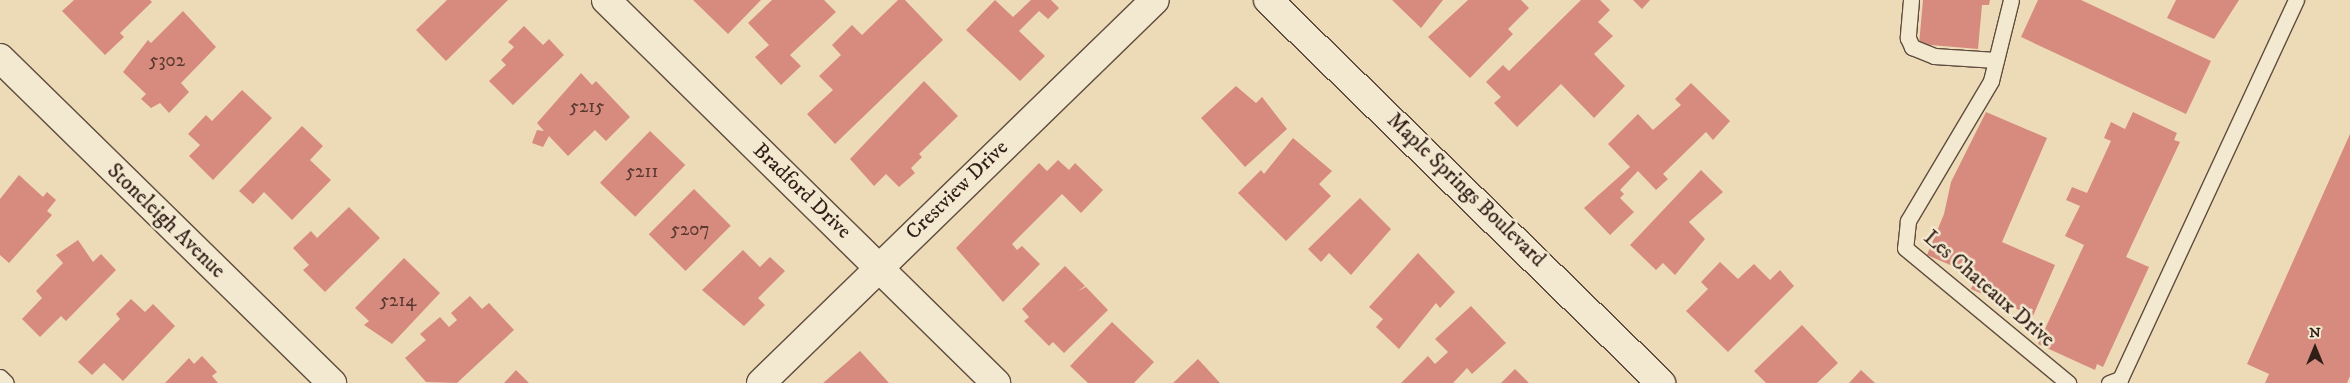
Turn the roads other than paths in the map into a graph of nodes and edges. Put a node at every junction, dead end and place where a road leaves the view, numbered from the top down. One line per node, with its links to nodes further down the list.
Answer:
1 (606, 0): 10 (street, Bradford Drive)
2 (1155, 0): 10 (street, Crestview Drive)
3 (1268, 0): 7 (street, Maple Springs Boulevard)
4 (1911, 0): 9 (lane)
5 (2011, 0): 9 (lane, Les Chateaux Drive)
6 (2296, 0): 18 (lane)
7 (1292, 13): 16 (street, Maple Springs Boulevard)
8 (0, 58): 13 (street, Stoneleigh Avenue)
9 (1996, 60): 17 (lane, Les Chateaux Drive)
10 (878, 266): 14 (street, Crestview Drive); 15 (street, Bradford Drive)
11 (0, 377): 12 (lane)
12 (6, 383)
13 (332, 383)
14 (761, 383)
15 (996, 383)
16 (1661, 383)
17 (2068, 383)
18 (2110, 383)

